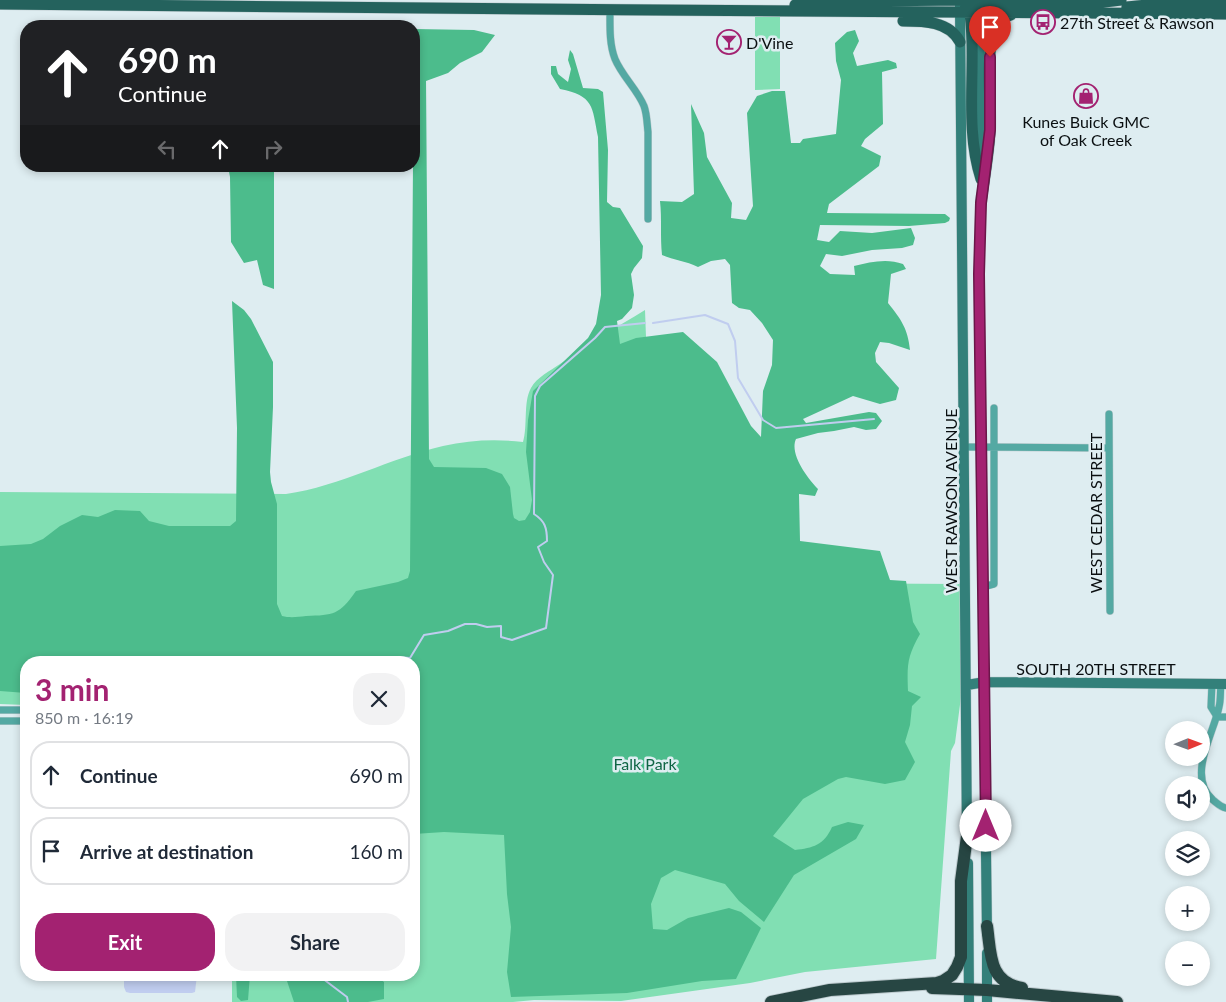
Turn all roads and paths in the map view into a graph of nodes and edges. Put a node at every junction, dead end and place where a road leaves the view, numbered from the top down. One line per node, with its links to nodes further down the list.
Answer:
1 (1121, 0): 5 (main road)
2 (200, 3): 3 (main road); 7 (main road)
3 (0, 4)
4 (648, 5): 7 (main road); 8 (main road)
5 (970, 5): 8 (main road); 9 (main road); 10 (main road); 13 (main road, WEST RAWSON AVENUE); 14 (main road)
6 (1226, 5): 11 (main road)
7 (610, 9): 16 (street)
8 (759, 10): 9 (main road)
9 (812, 12): 13 (main road)
10 (1014, 14): 11 (main road); 15 (main road)
11 (1101, 14): 12 (main road)
12 (1226, 14)
13 (960, 42): 17 (main road, WEST RAWSON AVENUE)
14 (981, 179): 15 (main road, WEST RAWSON AVENUE)
15 (981, 203): 18 (main road, WEST RAWSON AVENUE)
16 (648, 219)
17 (963, 274): 18 (main road); 21 (main road, WEST RAWSON AVENUE)
18 (979, 274): 22 (main road, WEST RAWSON AVENUE)
19 (994, 408): 23 (street)
20 (1109, 414): 24 (street, WEST CEDAR STREET)
21 (965, 447): 22 (street); 29 (main road, WEST RAWSON AVENUE)
22 (981, 447): 23 (street); 25 (main road, WEST RAWSON AVENUE)
23 (994, 447): 24 (street); 25 (street)
24 (1109, 448): 26 (street, WEST CEDAR STREET)
25 (984, 587): 27 (main road, WEST RAWSON AVENUE)
26 (1110, 611)
27 (985, 682): 28 (main road, SOUTH 20TH STREET); 29 (main road, SOUTH 20TH STREET); 38 (main road, WEST RAWSON AVENUE)
28 (1220, 684): 32 (street)
29 (967, 685): 37 (main road, WEST RAWSON AVENUE)
30 (0, 710): 31 (street)
31 (20, 710)
32 (1216, 716): 33 (street); 36 (street)
33 (1226, 717)
34 (0, 721): 35 (street)
35 (20, 721)
36 (1226, 808)
37 (967, 836): 39 (highway); 40 (main road, WEST RAWSON AVENUE)
38 (987, 926): 41 (main road, WEST RAWSON AVENUE); 42 (highway)
39 (885, 988): 40 (highway); 43 (highway)
40 (969, 989): 41 (highway); 44 (main road, WEST RAWSON AVENUE)
41 (987, 996): 42 (highway)
42 (1058, 996): 45 (highway)
43 (771, 1002)
44 (969, 1002)
45 (1117, 1002)

